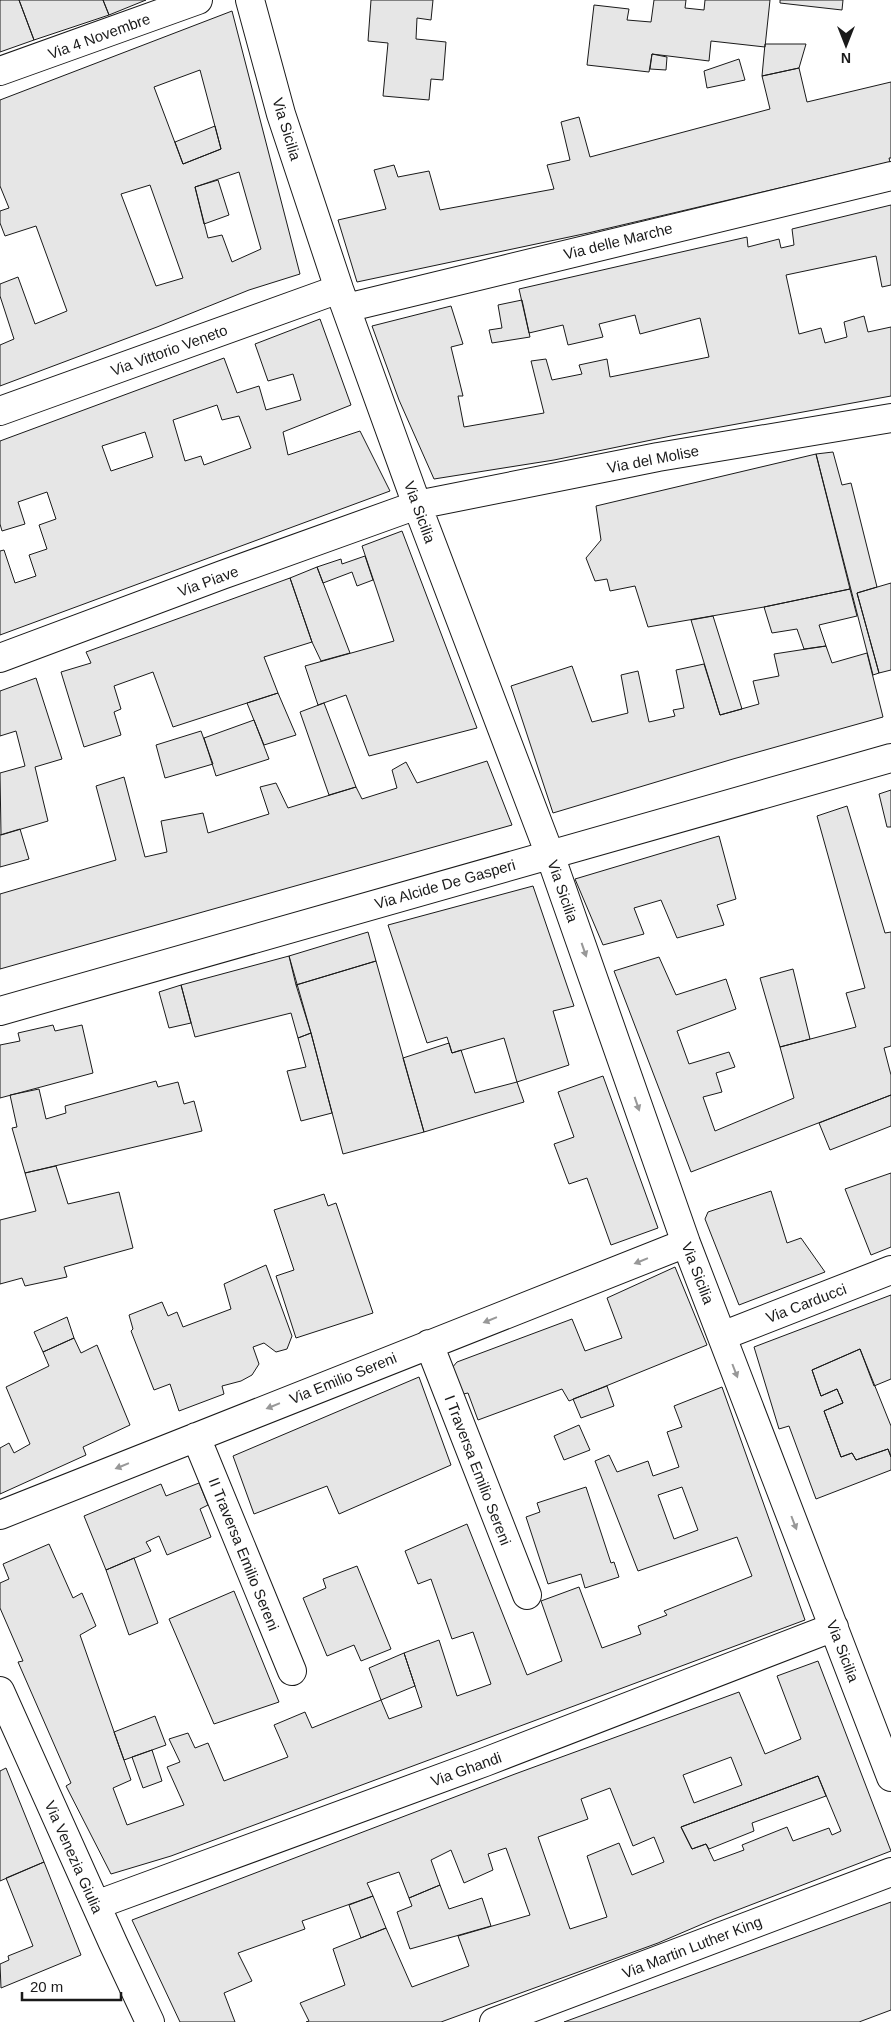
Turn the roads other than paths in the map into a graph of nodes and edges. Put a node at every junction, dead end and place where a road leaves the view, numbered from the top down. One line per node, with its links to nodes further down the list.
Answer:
1 (198, 0): 3 (street, Via 4 Novembre)
2 (250, 0): 5 (street, Via Sicilia)
3 (0, 71)
4 (891, 176): 5 (street, Via delle Marche)
5 (342, 298): 6 (street, Via Vittorio Veneto); 8 (street, Via Sicilia)
6 (0, 411)
7 (891, 418): 8 (street, Via del Molise)
8 (417, 505): 9 (street, Via Piave); 11 (street, Via Sicilia)
9 (0, 658)
10 (891, 758): 11 (street, Via Alcide De Gasperi)
11 (550, 855): 12 (street, Via Alcide De Gasperi); 13 (street, Via Sicilia, one-way to 13)
12 (0, 1011)
13 (686, 1243): 15 (street, Via Sicilia); 16 (street, Via Emilio Sereni, one-way to 16)
14 (891, 1270): 15 (street, Via Carducci)
15 (722, 1336): 20 (street, Via Sicilia, one-way to 20)
16 (429, 1344): 17 (street, Via Emilio Sereni, one-way to 17); 19 (street, I Traversa Emilio Sereni)
17 (196, 1437): 18 (street, Via Emilio Sereni, one-way to 18); 21 (street, II Traversa Emilio Sereni)
18 (0, 1515)
19 (526, 1595)
20 (834, 1627): 23 (street, Via Sicilia); 25 (street, Via Ghandi)
21 (292, 1671)
22 (0, 1691): 25 (street, Via Venezia Giulia)
23 (891, 1777)
24 (891, 1872): 27 (street, Via Martin Luther King)
25 (96, 1905): 26 (street, Via Venezia Giulia)
26 (150, 2022)
27 (494, 2022)

